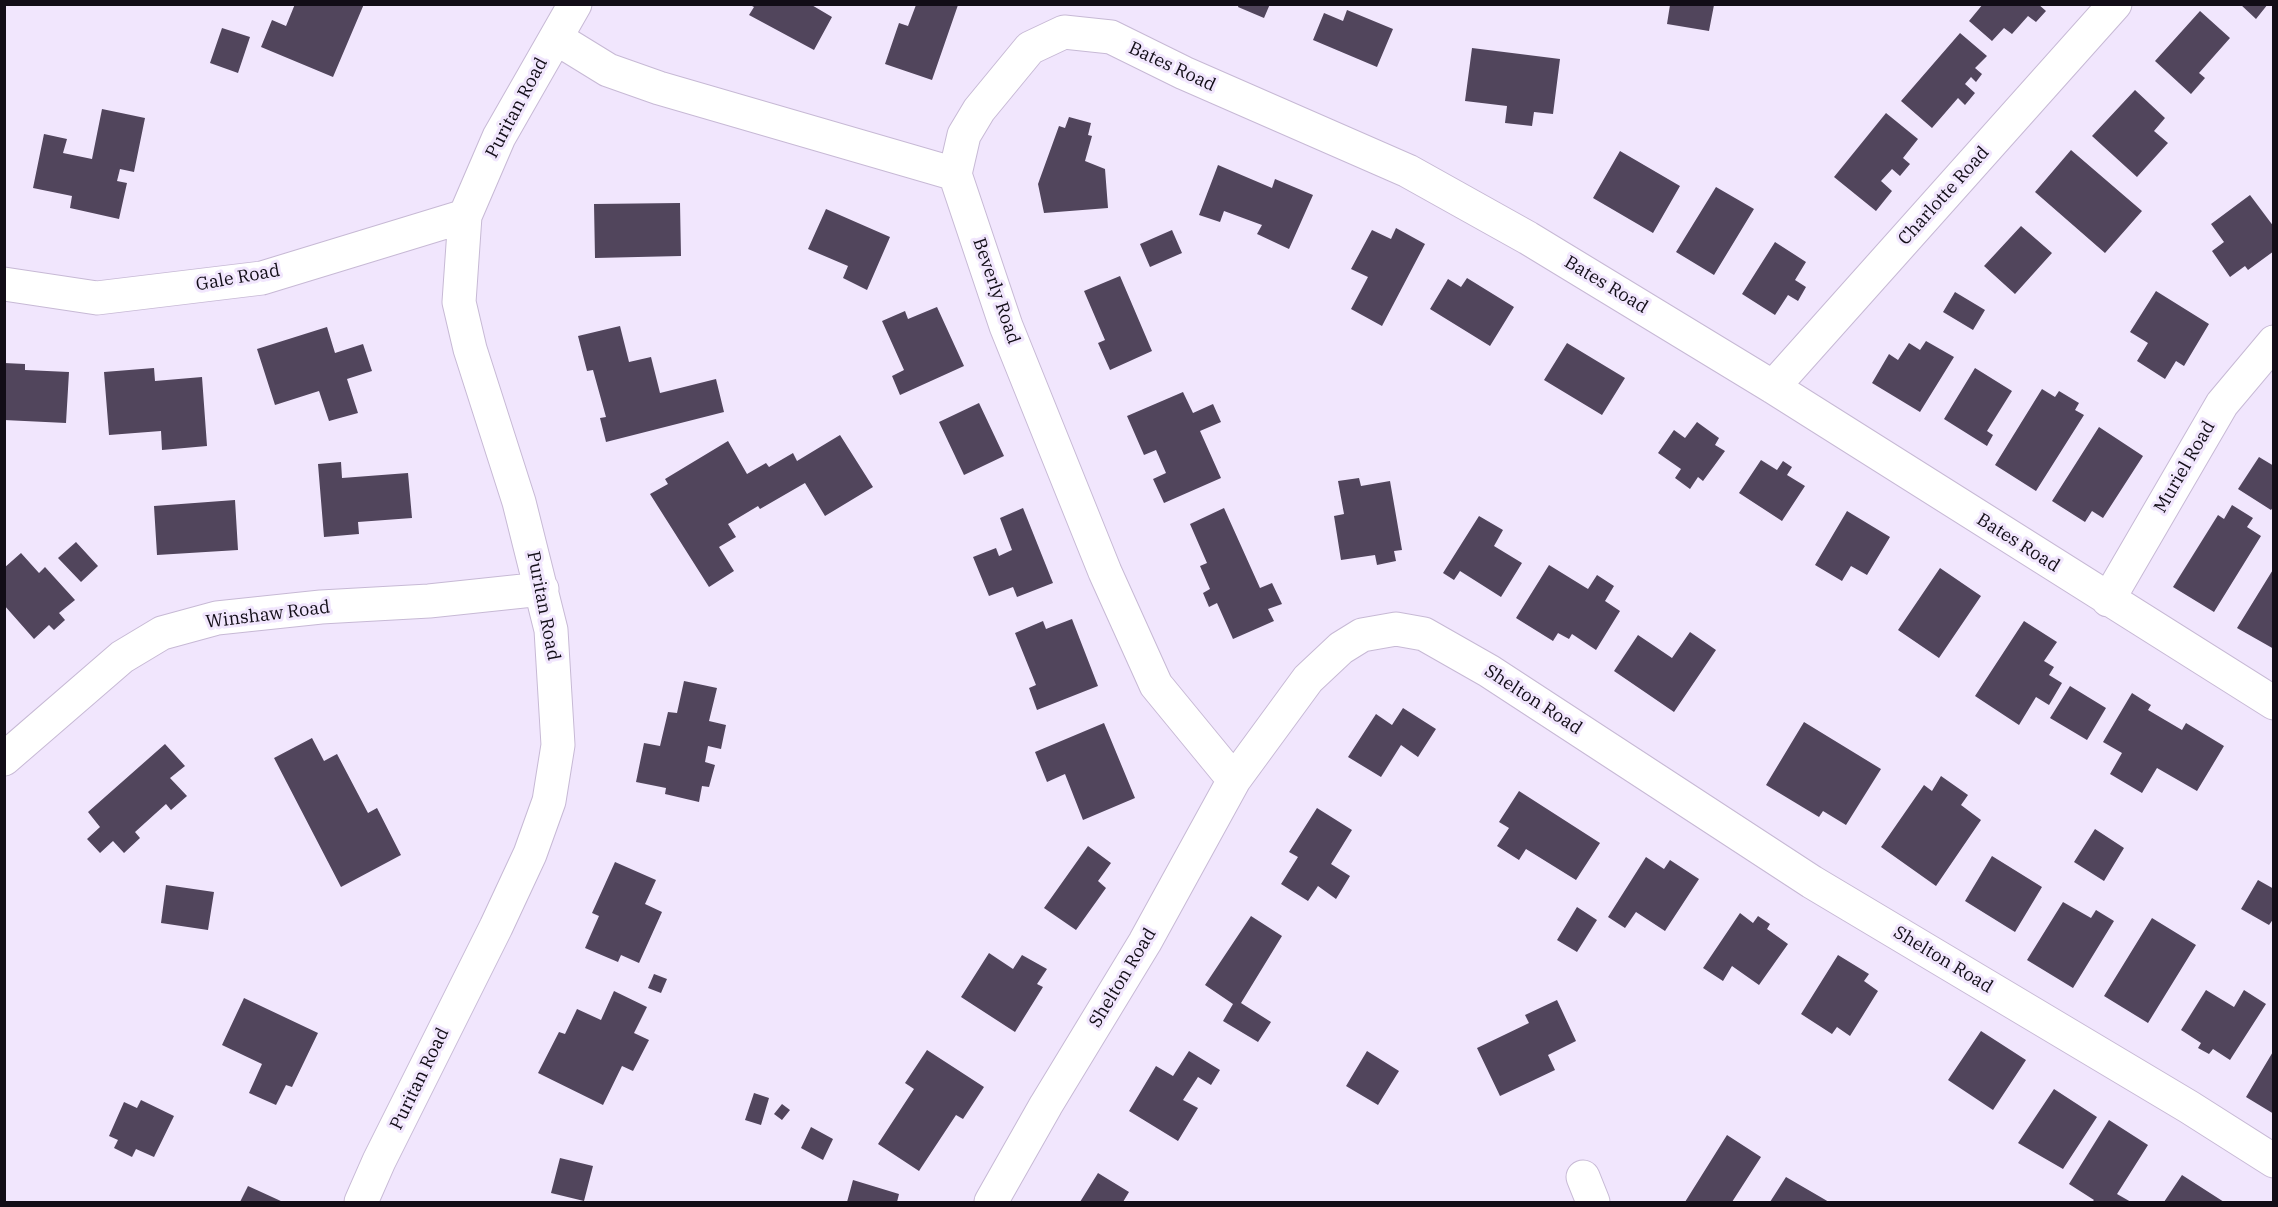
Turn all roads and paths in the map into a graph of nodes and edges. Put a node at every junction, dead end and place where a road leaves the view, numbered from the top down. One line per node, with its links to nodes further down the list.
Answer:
1 (574, 4): 3 (street, Puritan Road)
2 (2115, 4): 8 (street, Charlotte Road)
3 (556, 38): 4 (street); 5 (street, Puritan Road)
4 (955, 174): 8 (street, Bates Road); 13 (street, Beverly Road)
5 (465, 216): 6 (street, Gale Road); 9 (street, Puritan Road)
6 (4, 284)
7 (2274, 342): 10 (street, Muriel Road)
8 (1773, 387): 10 (street, Bates Road)
9 (542, 589): 12 (street, Winshaw Road); 15 (street, Puritan Road)
10 (2108, 600): 11 (street, Bates Road)
11 (2274, 703)
12 (4, 759)
13 (1233, 780): 14 (street, Shelton Road); 16 (street, Shelton Road)
14 (2274, 1161)
15 (361, 1203)
16 (991, 1203)

